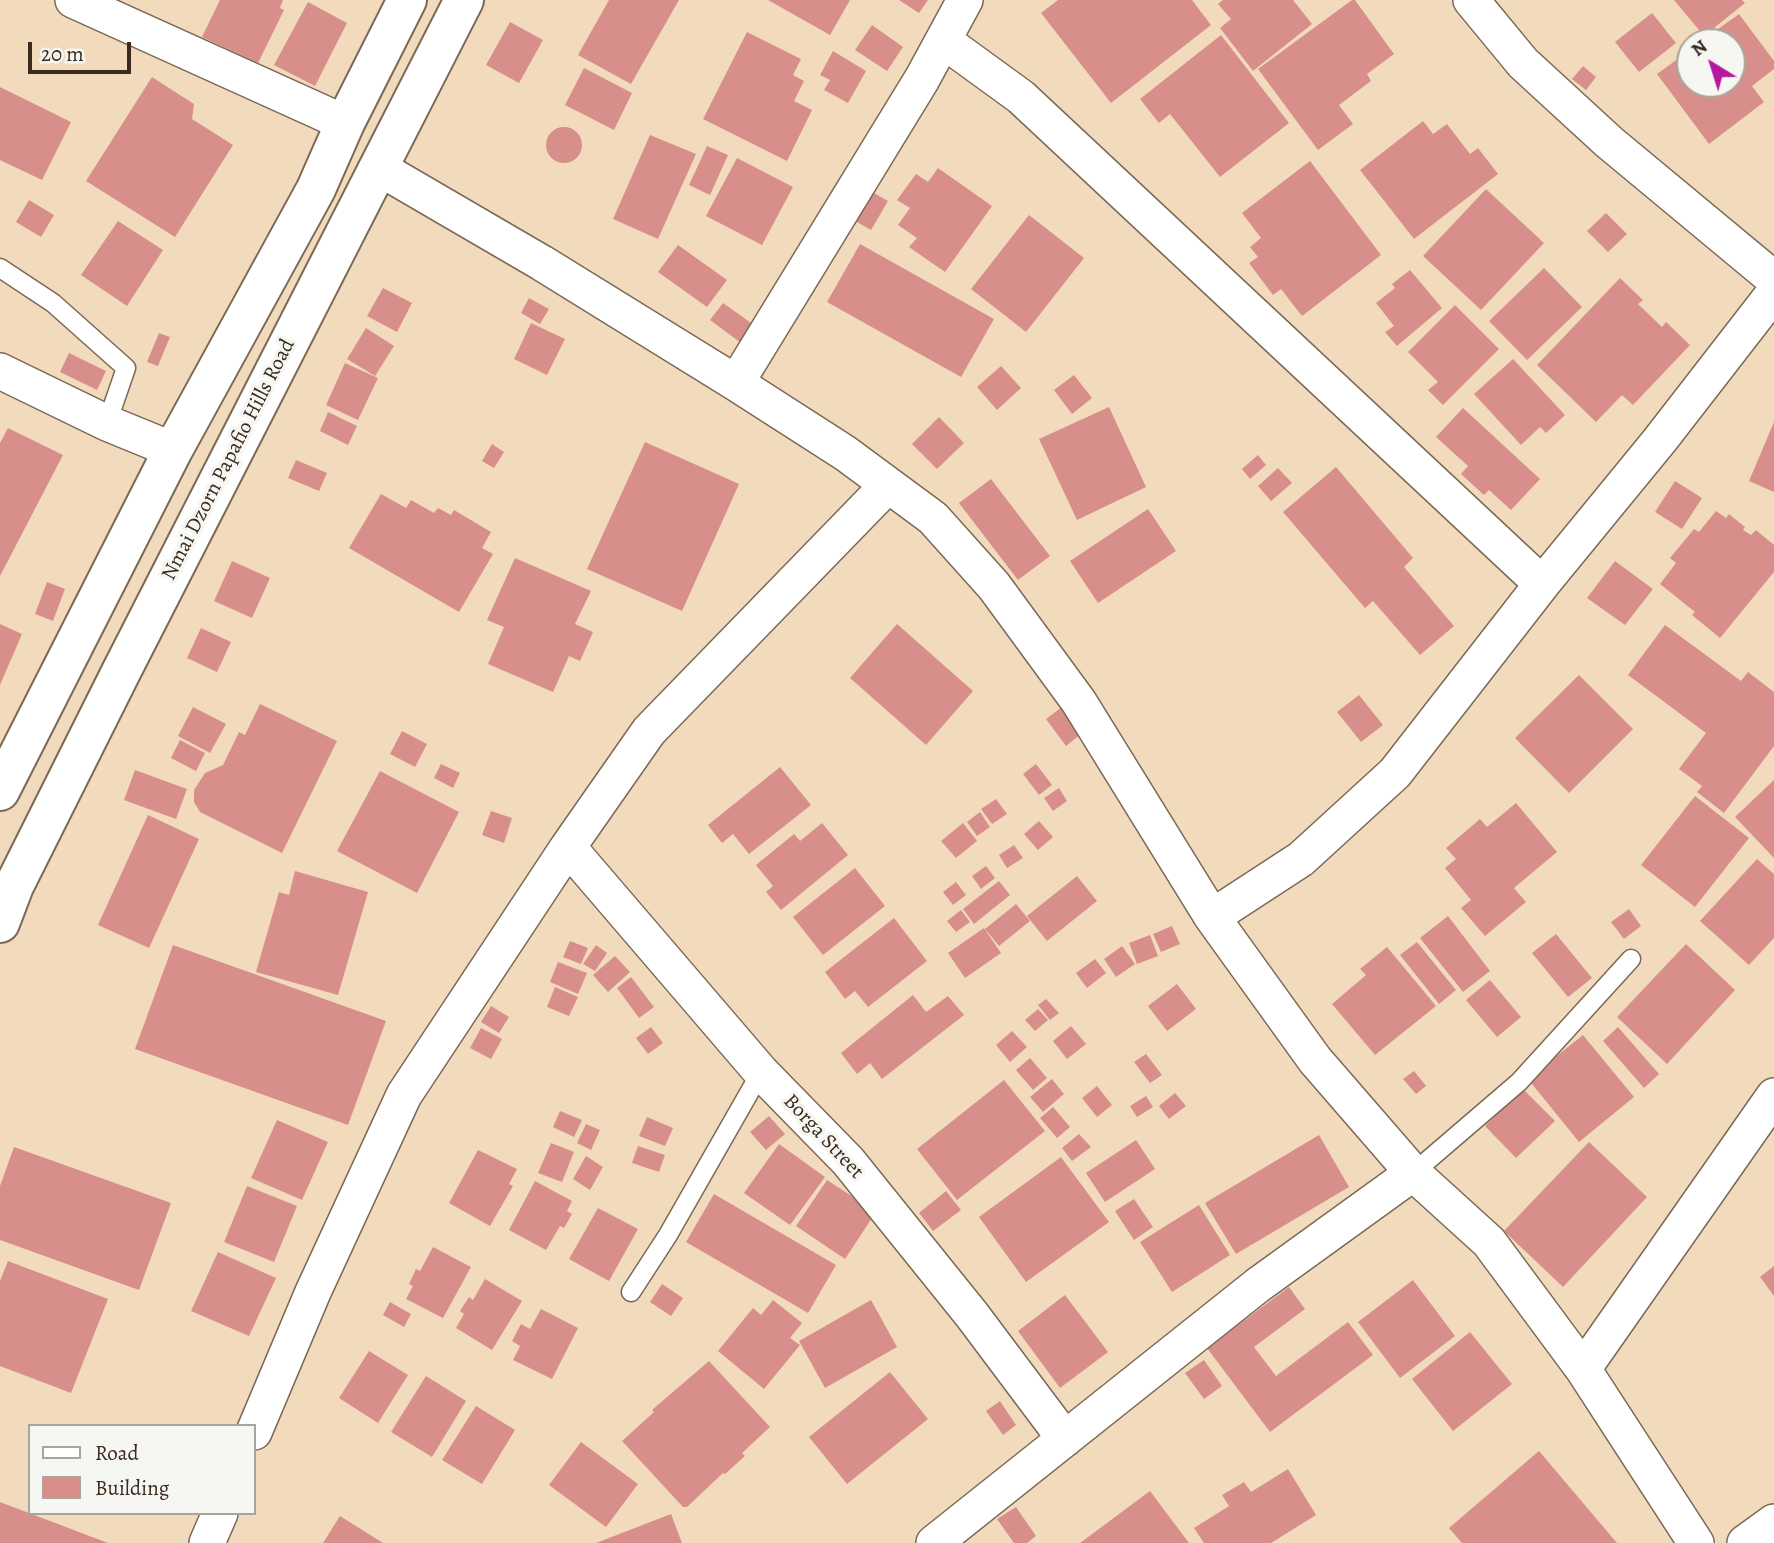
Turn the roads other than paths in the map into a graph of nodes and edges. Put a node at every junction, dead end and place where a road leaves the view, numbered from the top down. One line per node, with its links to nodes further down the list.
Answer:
1 (73, 0): 7 (street)
2 (407, 0): 7 (street)
3 (464, 0): 8 (street, Nmai Dzorn Papafio Hills Road)
4 (965, 0): 6 (street)
5 (1471, 0): 10 (street)
6 (944, 41): 13 (street); 17 (street)
7 (345, 123): 15 (street)
8 (379, 168): 13 (street); 21 (street, Nmai Dzorn Papafio Hills Road)
9 (0, 268): 14 (lane)
10 (1774, 279)
11 (1774, 293): 17 (street)
12 (0, 371): 14 (street)
13 (736, 383): 16 (street)
14 (107, 423): 15 (street)
15 (173, 450): 18 (street)
16 (888, 485): 19 (street); 20 (street)
17 (1542, 584): 20 (street)
18 (0, 791)
19 (568, 847): 23 (street, Borga Street); 28 (street)
20 (1212, 917): 25 (street)
21 (0, 923)
22 (1631, 959): 25 (lane)
23 (761, 1072): 26 (lane); 29 (street, Borga Street)
24 (1774, 1096): 27 (street)
25 (1413, 1173): 27 (street); 29 (street)
26 (631, 1292)
27 (1583, 1369): 34 (street)
28 (256, 1427)
29 (1065, 1439): 33 (street)
30 (219, 1515): 32 (street)
31 (1774, 1522): 35 (street)
32 (207, 1543)
33 (934, 1543)
34 (1696, 1543)
35 (1745, 1543)

